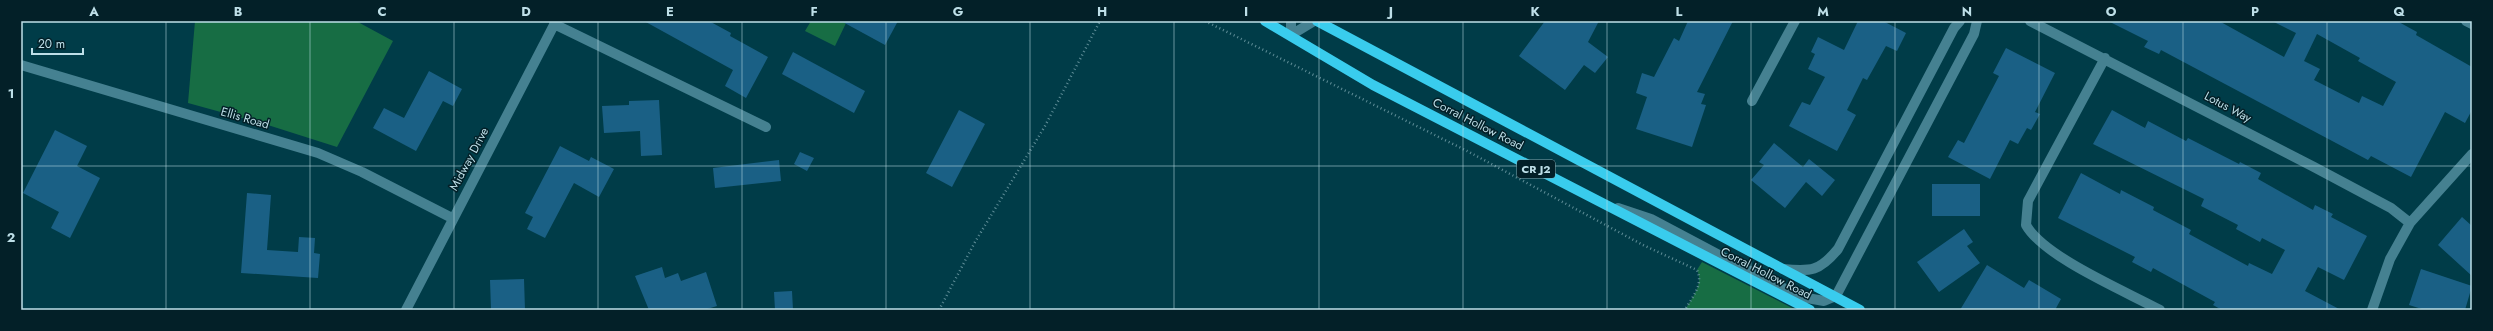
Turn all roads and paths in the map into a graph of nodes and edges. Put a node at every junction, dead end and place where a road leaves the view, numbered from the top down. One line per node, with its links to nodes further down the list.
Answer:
1 (1100, 21): 25 (path)
2 (1205, 21): 26 (path)
3 (1265, 21): 13 (main road, Corral Hollow Road / CR J2)
4 (1291, 21): 13 (street)
5 (1315, 21): 13 (street); 22 (main road)
6 (1795, 21): 16 (street)
7 (1960, 21): 22 (street)
8 (1977, 21): 23 (street)
9 (2030, 21): 14 (street, Lotus Way)
10 (2466, 21): 12 (street)
11 (555, 23): 17 (street); 20 (street, Midway Drive)
12 (2472, 24)
13 (1291, 35): 19 (main road, Corral Hollow Road / CR J2)
14 (2105, 58): 21 (street, Lotus Way); 29 (street)
15 (21, 65): 20 (street, Ellis Road)
16 (1752, 101)
17 (766, 127)
18 (2472, 154): 21 (street)
19 (1607, 206): 23 (street); 27 (main road, Corral Hollow Road / CR J2)
20 (452, 218): 24 (street, Midway Drive)
21 (2410, 223): 30 (street)
22 (1783, 269): 23 (main road)
23 (1836, 296): 28 (main road)
24 (406, 310)
25 (939, 310)
26 (1685, 310)
27 (1810, 310)
28 (1860, 310)
29 (2160, 310)
30 (2372, 310)

